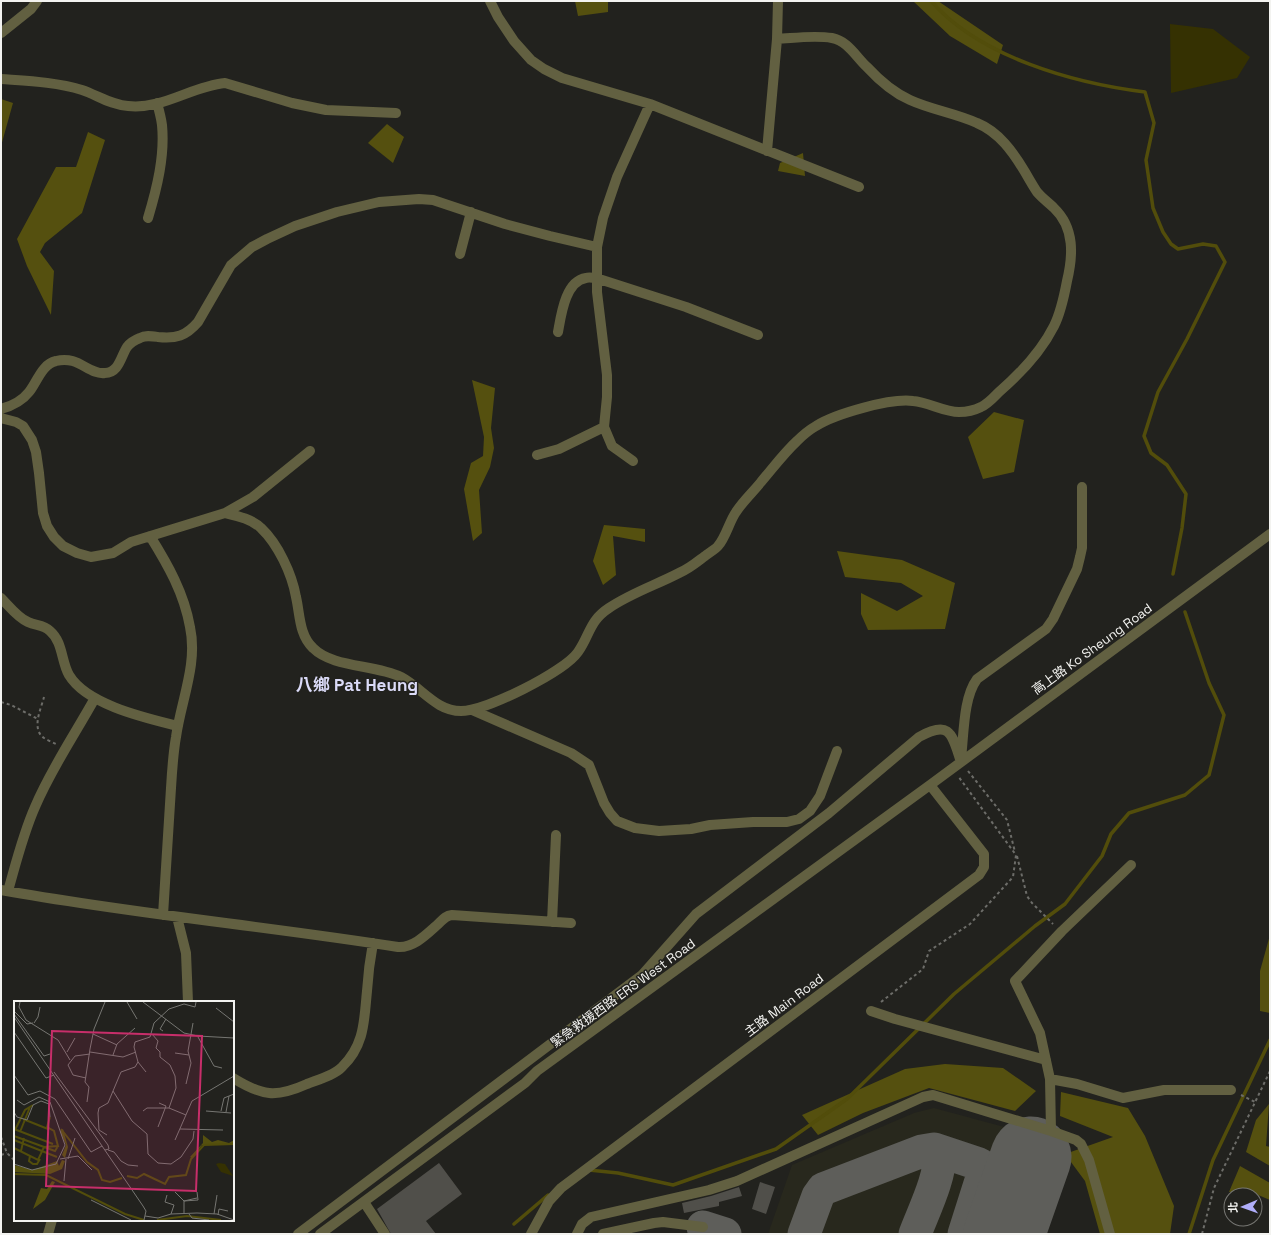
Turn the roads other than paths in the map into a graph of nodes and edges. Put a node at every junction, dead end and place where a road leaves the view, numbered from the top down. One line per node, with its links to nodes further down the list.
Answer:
1 (37, 1): 4 (street)
2 (490, 1): 8 (street)
3 (778, 1): 5 (street)
4 (1, 33)
5 (777, 39): 10 (street); 31 (street)
6 (1, 78): 7 (street)
7 (157, 103): 9 (street); 13 (street)
8 (650, 104): 10 (street); 14 (street)
9 (396, 113)
10 (767, 151): 11 (street)
11 (859, 187)
12 (471, 212): 14 (street); 15 (street); 19 (street)
13 (148, 218)
14 (597, 247): 16 (street)
15 (460, 254)
16 (596, 278): 17 (street); 18 (street); 21 (street)
17 (558, 332)
18 (758, 335)
19 (1, 409)
20 (1, 418): 28 (street)
21 (604, 427): 23 (street); 24 (street)
22 (310, 452): 26 (street)
23 (537, 455)
24 (633, 460)
25 (1082, 487): 34 (street)
26 (225, 513): 28 (street); 31 (street)
27 (1270, 534): 34 (street, 高上路 Ko Sheung Road)
28 (150, 536): 32 (street)
29 (1, 598): 30 (street)
30 (95, 698): 32 (street); 38 (street)
31 (472, 710): 33 (street)
32 (178, 726): 39 (street)
33 (837, 751)
34 (961, 762): 35 (street, 高上路 Ko Sheung Road); 55 (street)
35 (930, 785): 51 (street, 緊急救援西路 ERS West Road); 58 (street, 主路 Main Road)
36 (556, 835): 41 (street)
37 (1131, 865): 46 (street)
38 (4, 891): 39 (street)
39 (163, 915): 40 (street)
40 (177, 917): 43 (street); 44 (street)
41 (552, 922): 42 (street); 43 (street)
42 (571, 923)
43 (373, 943): 47 (street)
44 (188, 1001)
45 (871, 1011): 46 (street)
46 (1046, 1060): 48 (street)
47 (234, 1078)
48 (1050, 1079): 49 (street); 50 (street)
49 (1231, 1090)
50 (1051, 1131): 59 (street); 61 (street)
51 (364, 1202): 56 (street, 緊急救援西路 ERS West Road); 57 (street)
52 (52, 1221): 54 (street)
53 (703, 1227): 60 (street)
54 (48, 1234)
55 (298, 1234)
56 (320, 1234)
57 (385, 1234)
58 (531, 1234)
59 (577, 1234)
60 (603, 1234)
61 (1110, 1234)

